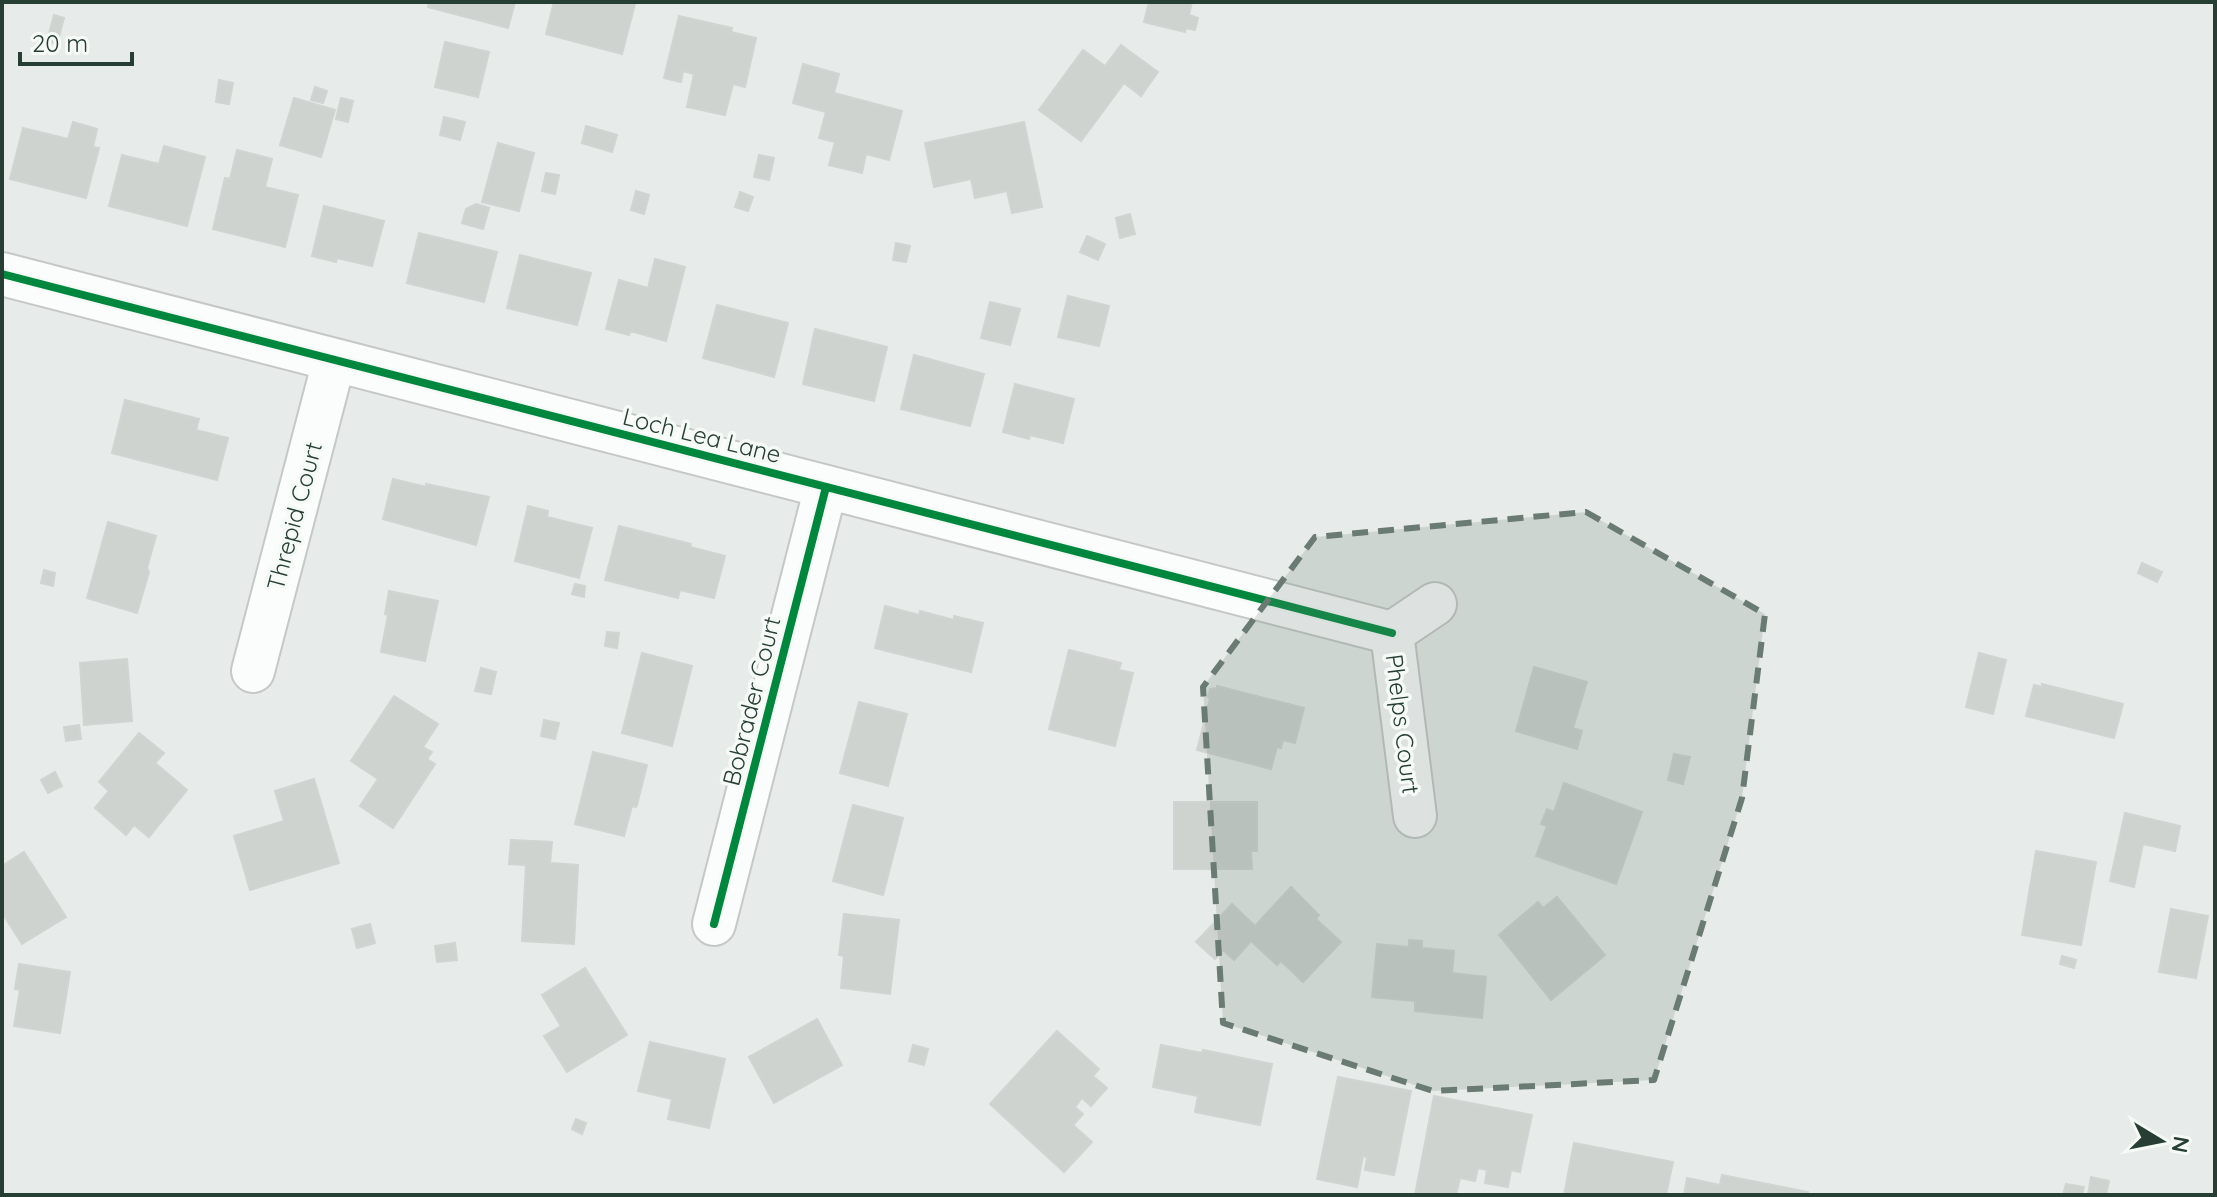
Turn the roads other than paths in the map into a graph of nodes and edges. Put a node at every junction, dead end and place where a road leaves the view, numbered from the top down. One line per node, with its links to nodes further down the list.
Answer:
1 (2, 274): 2 (street, Loch Lea Lane)
2 (334, 361): 3 (street, Loch Lea Lane); 6 (street, Threpid Court)
3 (826, 487): 5 (street, Loch Lea Lane); 8 (street, Bobrader Court)
4 (1435, 604): 5 (street)
5 (1392, 633): 7 (street, Phelps Court)
6 (253, 671)
7 (1415, 816)
8 (714, 924)

